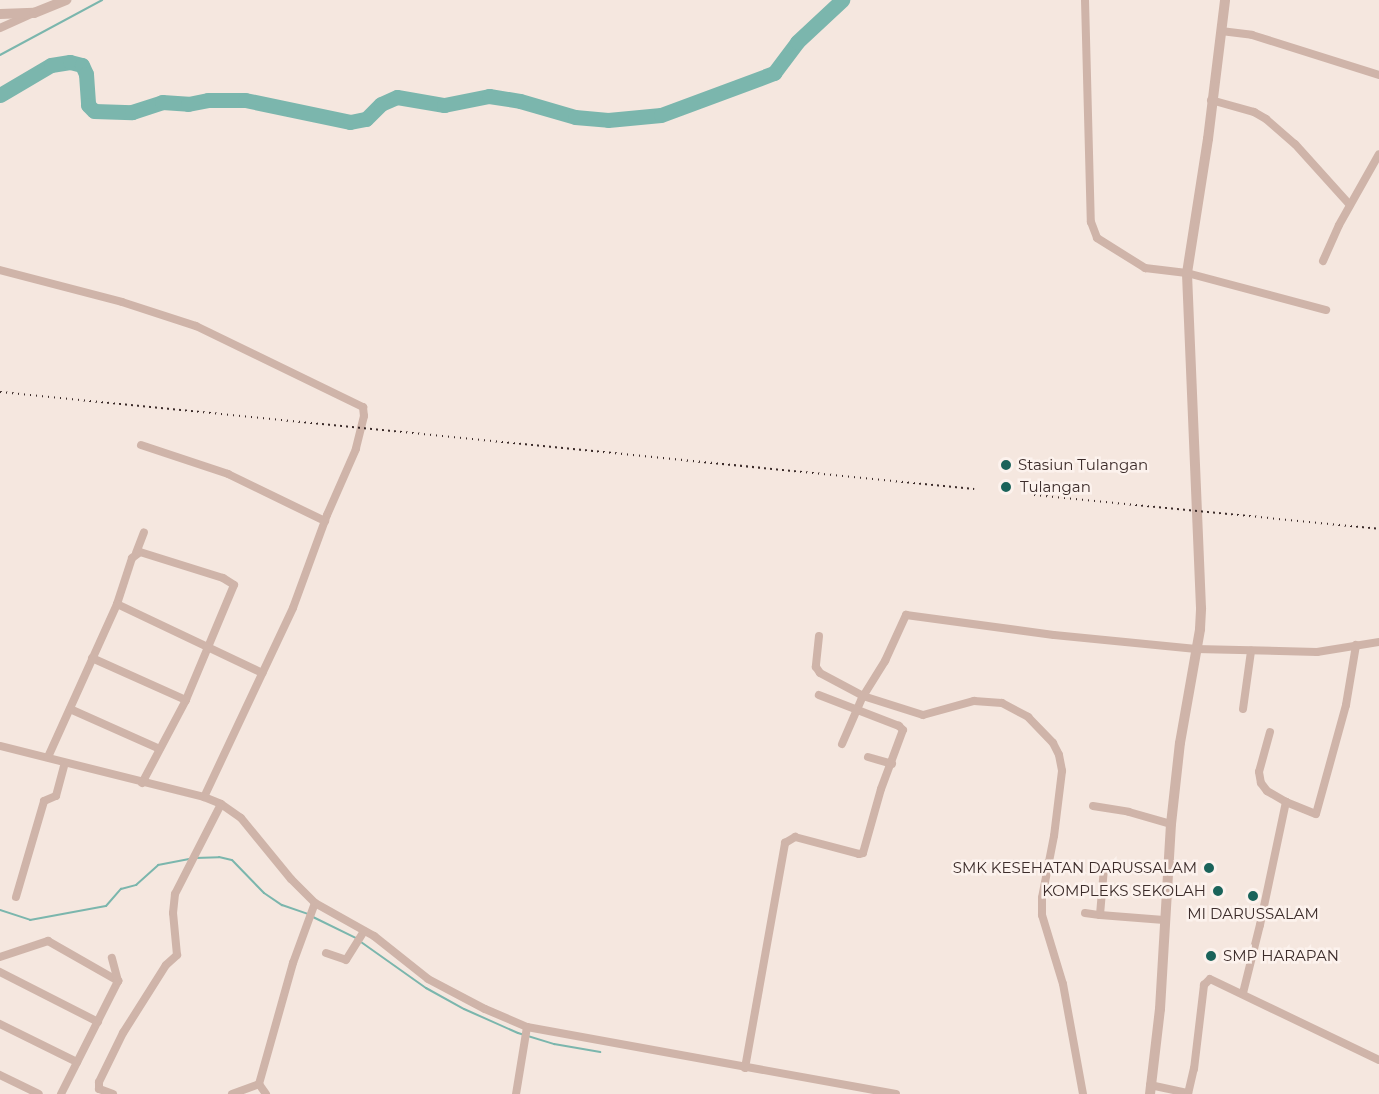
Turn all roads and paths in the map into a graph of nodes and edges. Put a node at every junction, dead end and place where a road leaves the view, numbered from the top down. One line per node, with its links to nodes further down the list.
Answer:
1 (67, 0): 4 (street)
2 (1085, 0): 14 (street)
3 (1225, 0): 7 (street)
4 (34, 13): 5 (street); 6 (street)
5 (0, 14)
6 (0, 28)
7 (1221, 30): 8 (street); 9 (street)
8 (1379, 75)
9 (1211, 100): 11 (street); 14 (street)
10 (1379, 154): 11 (street)
11 (1350, 206): 12 (street)
12 (1323, 261)
13 (0, 270): 17 (street)
14 (1187, 273): 15 (street); 25 (street)
15 (1326, 310)
16 (141, 445): 17 (street)
17 (325, 521): 28 (street)
18 (144, 532): 19 (street)
19 (136, 553): 20 (street); 24 (street)
20 (117, 604): 24 (street); 27 (street)
21 (819, 636): 31 (street)
22 (1379, 642): 23 (street)
23 (1356, 645): 26 (street); 44 (street)
24 (208, 647): 28 (street); 30 (street)
25 (1196, 649): 26 (street); 31 (street); 47 (street)
26 (1251, 651): 33 (street)
27 (92, 658): 30 (street); 32 (street)
28 (262, 673): 43 (street)
29 (819, 695): 31 (street)
30 (186, 700): 37 (street)
31 (860, 702): 35 (street); 41 (street); 77 (street)
32 (70, 709): 37 (street); 38 (street)
33 (1243, 709)
34 (1270, 732): 44 (street)
35 (842, 744)
36 (0, 746): 38 (street)
37 (160, 749): 42 (street)
38 (48, 757): 40 (street)
39 (868, 757): 41 (street)
40 (65, 762): 42 (street); 49 (street)
41 (892, 764): 66 (street)
42 (142, 783): 43 (street)
43 (204, 797): 45 (street)
44 (1286, 802): 60 (street)
45 (222, 804): 50 (street); 72 (street)
46 (1092, 806): 47 (street)
47 (1171, 824): 53 (street)
48 (1104, 868): 52 (street)
49 (16, 897)
50 (315, 903): 54 (street); 68 (street)
51 (1085, 913): 52 (street)
52 (1100, 915): 53 (street)
53 (1164, 920): 69 (street)
54 (360, 937): 55 (street); 63 (street)
55 (326, 953)
56 (0, 957): 59 (street)
57 (112, 958): 59 (street)
58 (0, 972): 61 (street)
59 (118, 981): 61 (street)
60 (1242, 993): 64 (street); 78 (street)
61 (98, 1022): 65 (street)
62 (0, 1024): 65 (street)
63 (527, 1033): 66 (street); 75 (street)
64 (1379, 1060)
65 (77, 1062): 71 (street)
66 (745, 1068): 76 (street)
67 (0, 1075): 70 (street)
68 (259, 1084): 73 (street); 74 (street)
69 (1150, 1090): 78 (street)
70 (39, 1094)
71 (61, 1094)
72 (113, 1094)
73 (232, 1094)
74 (266, 1094)
75 (516, 1094)
76 (896, 1094)
77 (1083, 1094)
78 (1188, 1094)

